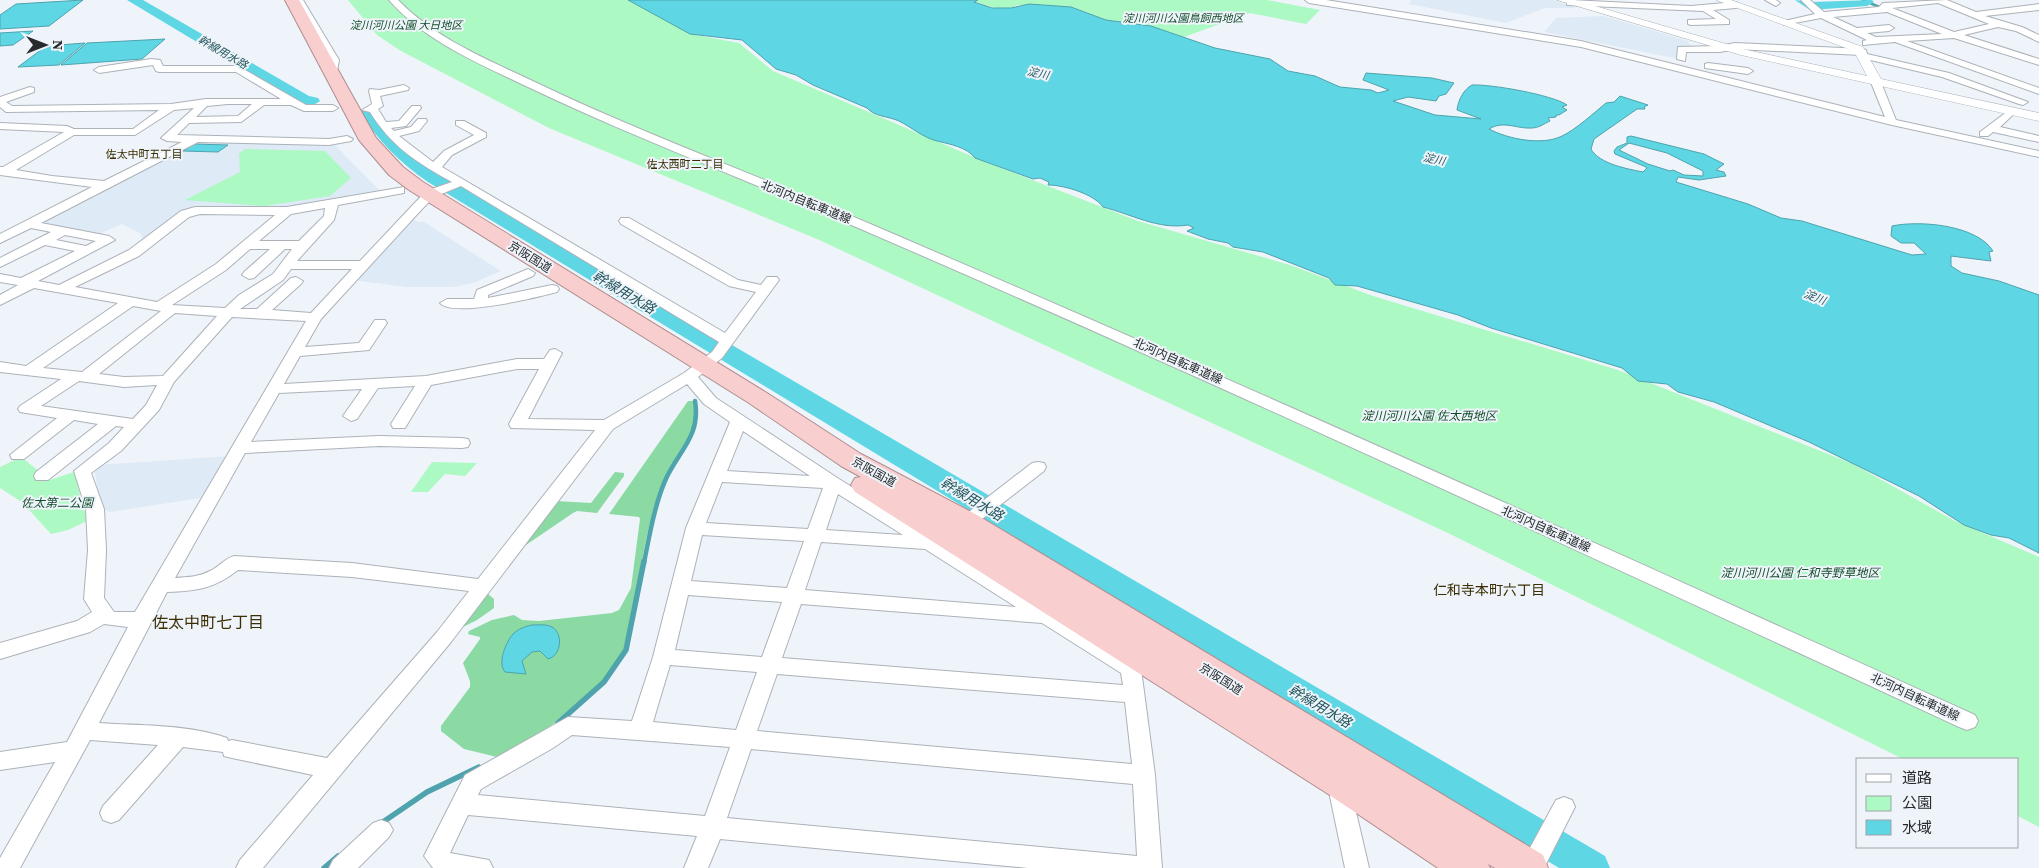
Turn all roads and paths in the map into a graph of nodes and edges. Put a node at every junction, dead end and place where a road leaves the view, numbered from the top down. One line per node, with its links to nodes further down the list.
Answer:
1 (280, 0): 33 (highway, 京阪国道)
2 (292, 0): 33 (highway, 京阪国道)
3 (300, 0): 41 (street)
4 (392, 0): 150 (street, 北河内自転車道線)
5 (1309, 0): 10 (street)
6 (1626, 0): 15 (street)
7 (1721, 0): 13 (street)
8 (1566, 2): 9 (street); 34 (street)
9 (1605, 2): 15 (street)
10 (1355, 3): 14 (street); 62 (street)
11 (1994, 3): 21 (street)
12 (1809, 4): 24 (street)
13 (1736, 5): 19 (street); 25 (street)
14 (1382, 6)
15 (1637, 6): 18 (street)
16 (2039, 7): 17 (street)
17 (2025, 8): 21 (street); 23 (street)
18 (1673, 9): 19 (street); 19 (street)
19 (1706, 9)
20 (1886, 9): 22 (street); 24 (street); 29 (street)
21 (2012, 10): 22 (street)
22 (1977, 14): 26 (street)
23 (2039, 14)
24 (1822, 15): 25 (street); 28 (street)
25 (1788, 23): 36 (street)
26 (1998, 24): 29 (street); 30 (street)
27 (1889, 28): 28 (street)
28 (1855, 31): 31 (street)
29 (1953, 36): 32 (street); 39 (street)
30 (2039, 39)
31 (1875, 40): 32 (street); 36 (street)
32 (1896, 40): 45 (street)
33 (309, 44): 41 (highway, 京阪国道); 59 (highway, 京阪国道)
34 (1724, 47): 35 (street); 36 (street); 37 (street)
35 (1708, 49): 37 (street); 38 (street)
36 (1862, 52): 42 (street); 51 (street)
37 (1745, 53): 42 (street)
38 (1682, 59)
39 (2039, 62)
40 (99, 70): 50 (street)
41 (332, 75): 59 (highway, 京阪国道)
42 (1875, 80): 57 (street); 62 (street)
43 (404, 88): 46 (street)
44 (30, 90): 52 (street)
45 (2039, 91)
46 (375, 93): 59 (street)
47 (2039, 95): 51 (street)
48 (262, 101): 49 (street); 50 (street); 61 (street)
49 (206, 102): 54 (street); 61 (street)
50 (290, 102): 55 (street)
51 (2023, 102): 57 (street)
52 (1, 107): 53 (street)
53 (136, 107): 54 (street); 69 (street)
54 (171, 107): 66 (street)
55 (304, 108): 59 (street); 59 (street)
56 (416, 108): 64 (street)
57 (2010, 111): 58 (street); 67 (street)
58 (2039, 117)
59 (345, 118): 64 (street); 71 (street); 79 (highway, 京阪国道)
60 (422, 121): 70 (street)
61 (184, 122): 66 (street); 71 (street)
62 (1892, 122): 73 (street)
63 (460, 123): 75 (street)
64 (382, 124): 70 (street)
65 (0, 126): 68 (street)
66 (144, 126): 69 (street)
67 (1990, 128): 72 (street); 73 (street)
68 (72, 132): 69 (street); 76 (street)
69 (98, 132)
70 (391, 135): 75 (street)
71 (196, 139): 78 (street)
72 (2039, 139)
73 (1976, 140): 74 (street)
74 (2039, 154)
75 (434, 168): 77 (street)
76 (2, 171): 78 (street)
77 (458, 184): 79 (street); 110 (street)
78 (105, 185): 83 (street)
79 (423, 195): 80 (street); 93 (street); 94 (highway, 京阪国道); 112 (highway, 京阪国道)
80 (332, 203): 81 (street); 89 (street)
81 (287, 211): 87 (street); 99 (street)
82 (624, 221): 110 (street)
83 (29, 224): 84 (street); 85 (street)
84 (65, 230): 86 (street); 90 (street)
85 (0, 239)
86 (44, 241): 90 (street); 91 (street)
87 (247, 244): 88 (street); 105 (street)
88 (282, 245): 89 (street); 95 (street)
89 (302, 245): 92 (street)
90 (87, 250): 98 (street)
91 (0, 263)
92 (288, 265): 93 (street); 106 (street)
93 (361, 265): 108 (street)
94 (528, 274): 100 (highway, 京阪国道); 104 (street)
95 (249, 275)
96 (0, 278): 98 (street)
97 (296, 281): 107 (street)
98 (28, 283): 99 (street); 101 (street)
99 (63, 288): 102 (street)
100 (552, 289): 104 (street); 112 (highway, 京阪国道)
101 (0, 301)
102 (131, 301): 105 (street); 114 (street)
103 (447, 303): 104 (street)
104 (480, 303)
105 (166, 307): 106 (street); 115 (street)
106 (228, 312): 107 (street); 116 (street)
107 (260, 314): 108 (street)
108 (315, 317): 111 (street)
109 (380, 323): 111 (street)
110 (727, 342): 112 (street)
111 (295, 352): 119 (street)
112 (704, 365): 123 (street); 126 (street); 134 (highway, 京阪国道); 147 (highway, 京阪国道)
113 (0, 367): 114 (street)
114 (30, 370): 115 (street)
115 (81, 376): 116 (street); 120 (street)
116 (167, 380): 124 (street)
117 (426, 381): 118 (street); 125 (street); 126 (street)
118 (373, 384): 119 (street); 121 (street)
119 (275, 389): 128 (street)
120 (71, 415): 122 (street); 129 (street)
121 (350, 416)
122 (112, 421): 124 (street); 131 (street)
123 (739, 421): 132 (street); 133 (street)
124 (136, 424): 142 (street)
125 (400, 424)
126 (607, 425): 139 (street)
127 (462, 443): 128 (street)
128 (242, 448): 138 (street)
129 (18, 455)
130 (1038, 467): 134 (street)
131 (42, 476)
132 (716, 476): 133 (street); 135 (street)
133 (833, 483): 136 (street); 137 (street)
134 (980, 512): 165 (highway, 京阪国道)
135 (695, 528): 136 (street); 140 (street)
136 (815, 536): 137 (street); 141 (street)
137 (928, 543): 143 (street)
138 (163, 585): 139 (street); 144 (street)
139 (482, 586): 157 (street)
140 (680, 587): 141 (street); 146 (street)
141 (794, 596): 143 (street); 148 (street)
142 (104, 616): 144 (street); 145 (street)
143 (1045, 616): 147 (street)
144 (141, 620): 152 (street)
145 (0, 651)
146 (663, 656): 148 (street); 151 (street)
147 (1134, 662): 149 (street); 159 (highway, 京阪国道)
148 (770, 665): 149 (street); 154 (street)
149 (1133, 694): 158 (street)
150 (1967, 721)
151 (640, 730): 154 (street); 160 (street)
152 (84, 731): 153 (street); 155 (street)
153 (178, 737): 157 (street); 162 (street)
154 (744, 740): 158 (street); 163 (street)
155 (74, 750): 156 (street); 168 (street)
156 (0, 761)
157 (333, 769): 169 (street)
158 (1144, 775): 173 (street)
159 (1338, 782): 174 (street); 175 (highway, 京阪国道)
160 (462, 804): 163 (street); 166 (street)
161 (1564, 807): 165 (street)
162 (111, 813)
163 (714, 827): 171 (street); 172 (street)
164 (381, 830): 167 (street)
165 (1537, 854)
166 (438, 864): 170 (street)
167 (350, 865)
168 (7, 868)
169 (248, 868)
170 (481, 868)
171 (696, 868)
172 (1144, 868)
173 (1150, 868)
174 (1357, 868)
175 (1471, 868)

